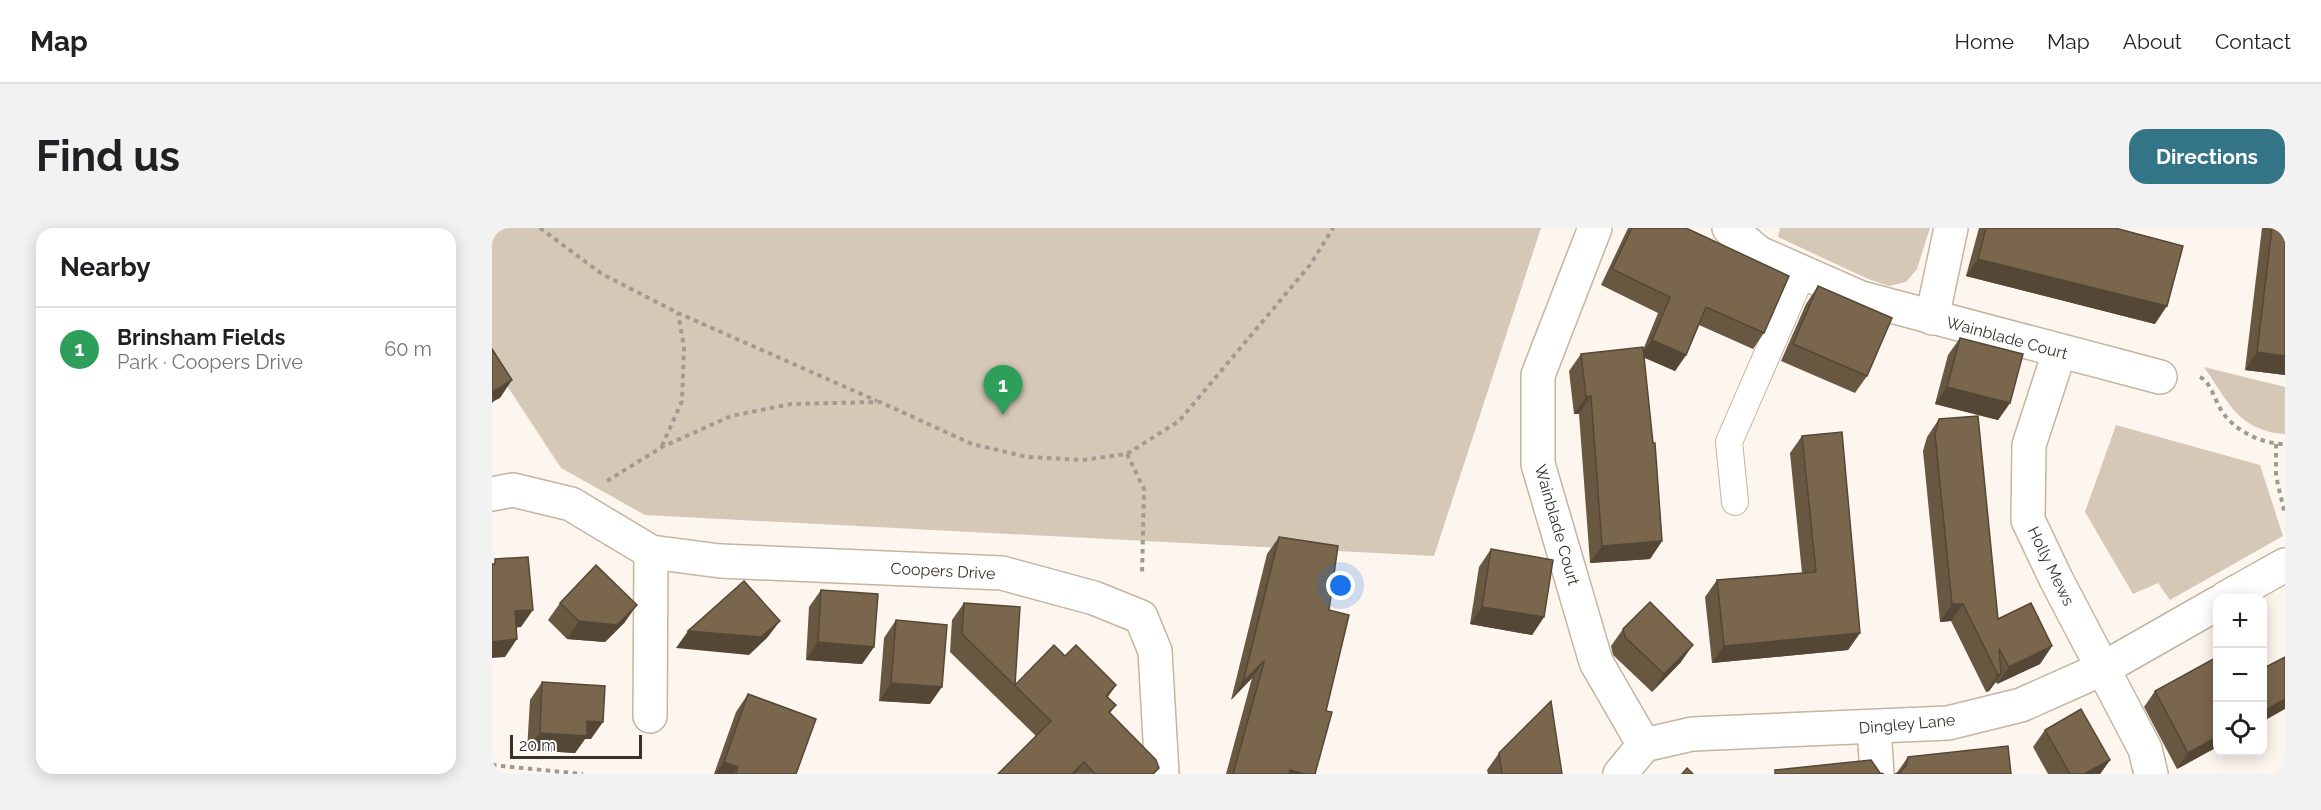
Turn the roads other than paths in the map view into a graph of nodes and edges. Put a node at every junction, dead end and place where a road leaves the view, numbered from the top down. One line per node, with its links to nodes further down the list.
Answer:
1 (1595, 228): 17 (street, Wainblade Court)
2 (1729, 228): 4 (street, Wainblade Court)
3 (1951, 228): 5 (street)
4 (1803, 272): 5 (street, Wainblade Court); 9 (lane)
5 (1932, 318): 6 (street, Wainblade Court)
6 (2059, 353): 7 (street, Wainblade Court); 14 (street, Holly Mews)
7 (2160, 377)
8 (492, 494): 10 (street, Coopers Drive)
9 (1735, 502)
10 (651, 552): 15 (street); 18 (street, Coopers Drive)
11 (2285, 565): 12 (street)
12 (2233, 594)
13 (2213, 605): 14 (street, Dingley Lane)
14 (2104, 668): 16 (street, Dingley Lane); 21 (street, Holly Mews)
15 (650, 716)
16 (1874, 728): 17 (street, Dingley Lane); 20 (street)
17 (1644, 745): 19 (street)
18 (1162, 774)
19 (1620, 774)
20 (1877, 774)
21 (2151, 774)

